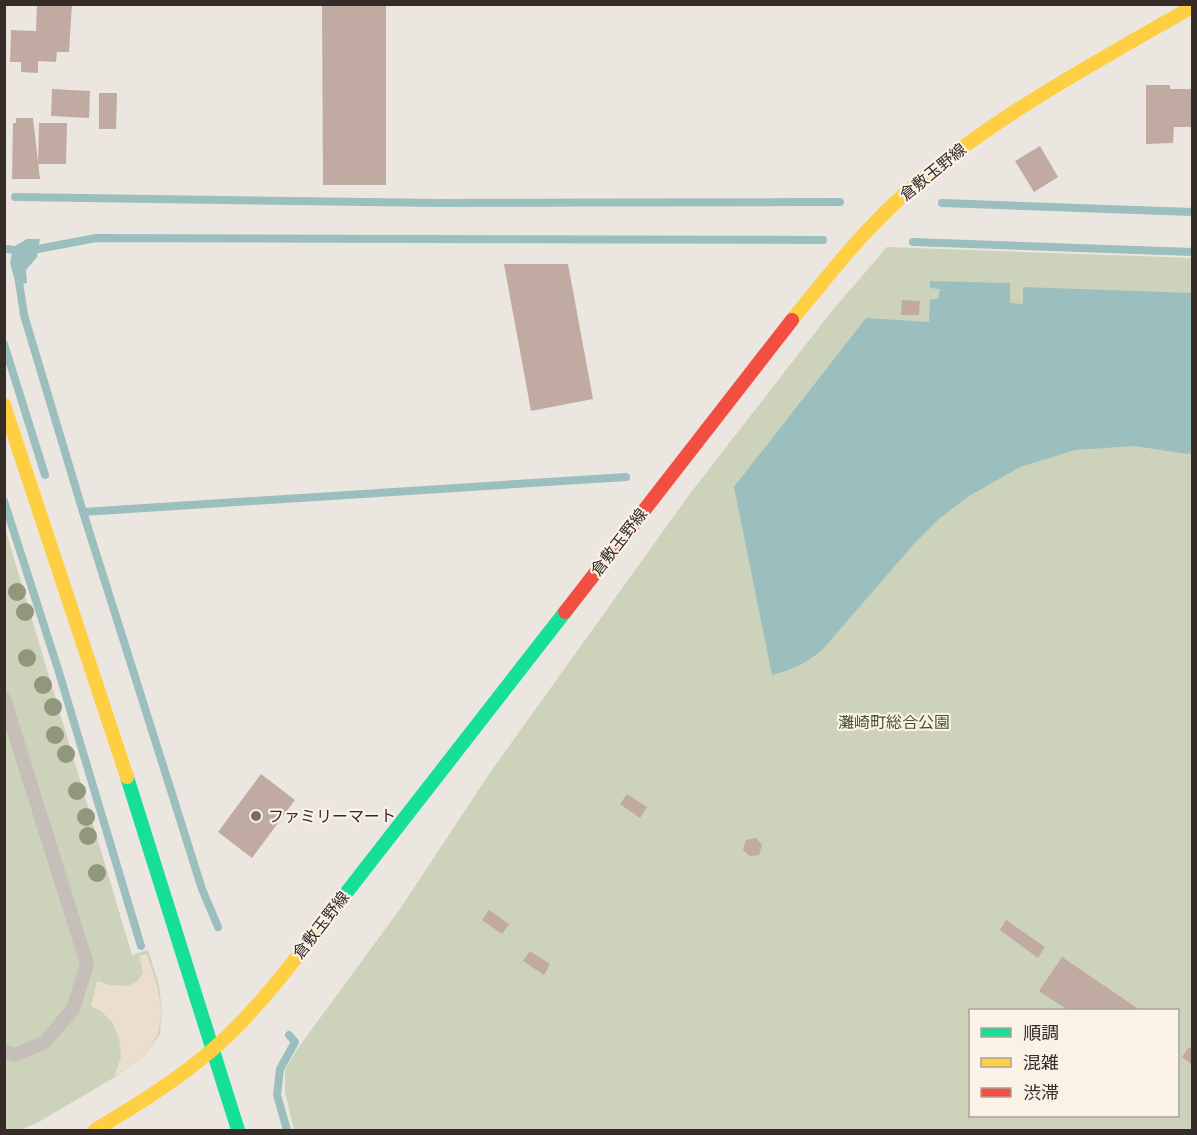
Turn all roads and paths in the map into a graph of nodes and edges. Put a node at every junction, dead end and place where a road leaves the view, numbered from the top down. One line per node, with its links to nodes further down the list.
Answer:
1 (1192, 7): 6 (main road, 倉敷玉野線)
2 (4, 405): 3 (main road)
3 (21, 458): 4 (lane); 6 (main road)
4 (7, 463)
5 (4, 699): 7 (lane)
6 (212, 1049): 8 (main road, 倉敷玉野線); 9 (main road)
7 (4, 1052)
8 (95, 1131)
9 (238, 1131)

